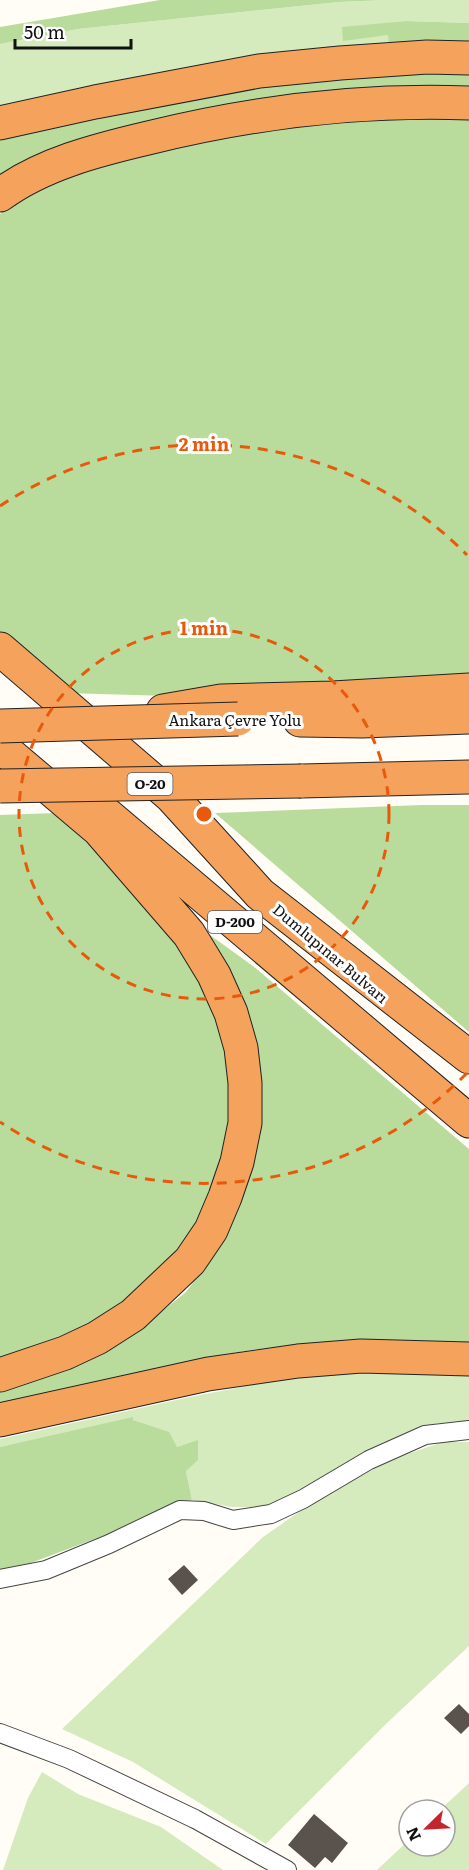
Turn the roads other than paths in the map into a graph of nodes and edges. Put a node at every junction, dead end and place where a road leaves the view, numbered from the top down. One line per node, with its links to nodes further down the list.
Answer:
1 (469, 58): 3 (highway)
2 (469, 103): 4 (highway)
3 (0, 123)
4 (0, 195)
5 (0, 649): 16 (highway)
6 (0, 673): 16 (highway, Dumlupınar Bulvarı / D-200)
7 (469, 690): 8 (highway)
8 (230, 710): 9 (highway, Ankara Çevre Yolu); 10 (highway, Ankara Çevre Yolu, bridge)
9 (469, 717)
10 (0, 725): 19 (highway, D-200)
11 (0, 746): 21 (highway)
12 (469, 777): 13 (highway, O-20)
13 (356, 779): 14 (highway, O-20, bridge); 15 (highway)
14 (8, 788)
15 (469, 796)
16 (260, 894): 17 (highway); 18 (highway, Dumlupınar Bulvarı / D-200)
17 (469, 1057)
18 (469, 1071)
19 (469, 1121)
20 (469, 1359): 22 (highway)
21 (0, 1375)
22 (0, 1420)
23 (469, 1430): 24 (street)
24 (0, 1579)
25 (0, 1733): 26 (street)
26 (287, 1870)

